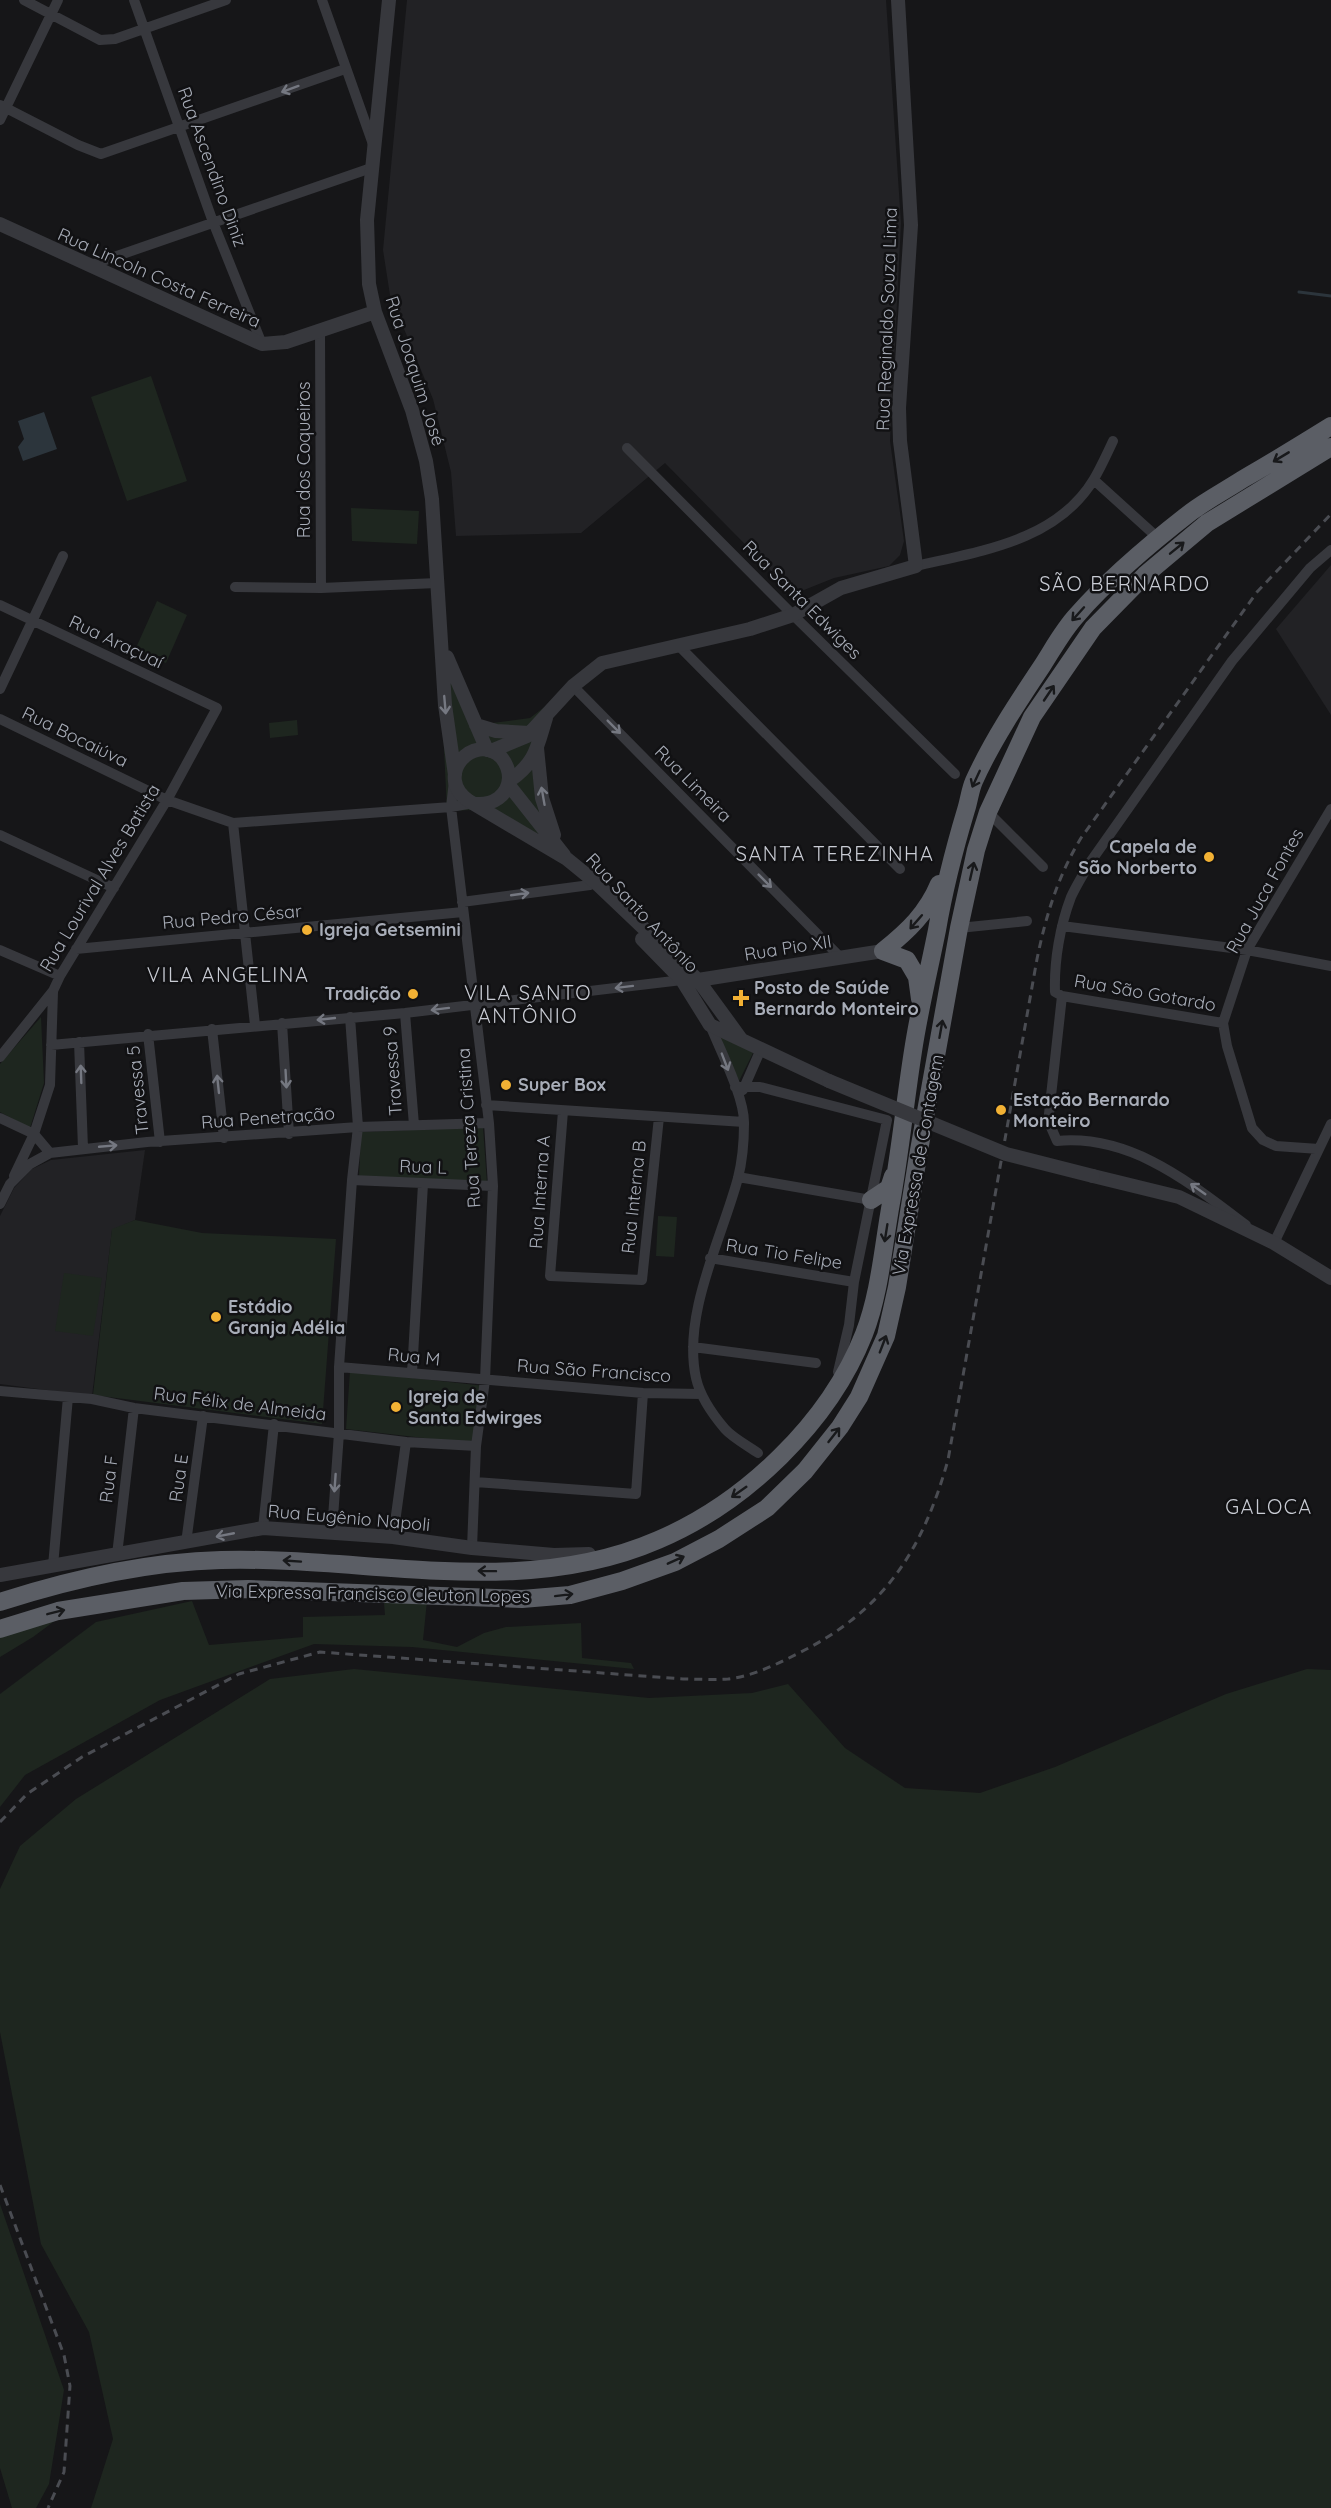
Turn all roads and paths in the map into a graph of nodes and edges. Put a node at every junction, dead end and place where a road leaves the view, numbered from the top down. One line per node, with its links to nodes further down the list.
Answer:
1 (24, 0): 8 (street)
2 (58, 0): 8 (street)
3 (134, 0): 9 (street, Rua Ascendino Diniz)
4 (226, 0): 9 (street)
5 (322, 0): 10 (street)
6 (389, 0): 14 (street, Rua Joaquim José)
7 (898, 0): 30 (street, Rua Reginaldo Souza Lima)
8 (51, 14): 9 (street); 11 (street)
9 (144, 29): 13 (street, Rua Ascendino Diniz)
10 (345, 69): 13 (street, one-way to 13); 14 (street)
11 (3, 107): 12 (street); 13 (street)
12 (0, 120)
13 (181, 128): 16 (street, Rua Ascendino Diniz)
14 (375, 152): 15 (street, Rua Joaquim José)
15 (374, 167): 16 (street); 19 (street, Rua Joaquim José)
16 (213, 222): 18 (street); 21 (street, Rua Ascendino Diniz)
17 (0, 224): 18 (street, Rua Lincoln Costa Ferreira)
18 (88, 266): 21 (street, Rua Lincoln Costa Ferreira)
19 (375, 312): 20 (street, Rua Lincoln Costa Ferreira); 31 (street, Rua Joaquim José)
20 (320, 331): 21 (street, Rua Lincoln Costa Ferreira); 33 (street, Rua dos Coqueiros)
21 (262, 344)
22 (1331, 426): 27 (highway, one-way to 27)
23 (1113, 441): 26 (street)
24 (1331, 447): 55 (highway, one-way to 24)
25 (627, 448): 35 (street, Rua Santa Edwiges)
26 (1094, 480): 27 (street); 30 (street)
27 (1158, 538): 59 (highway, one-way to 59)
28 (1331, 550): 67 (street)
29 (63, 556): 36 (street)
30 (916, 566): 35 (street)
31 (437, 583): 33 (street); 38 (street, Rua Joaquim José)
32 (235, 587): 33 (street)
33 (321, 588)
34 (0, 605): 36 (street, Rua Araçuaí)
35 (793, 615): 37 (street); 48 (street, Rua Santa Edwiges)
36 (31, 620): 40 (street); 41 (street, Rua Araçuaí)
37 (678, 645): 39 (street); 62 (street)
38 (442, 646): 44 (street, Rua Joaquim José); 49 (street, Rua Joaquim José, one-way to 49)
39 (573, 686): 42 (street); 74 (street, Rua Limeira, one-way to 74)
40 (0, 689)
41 (217, 708): 51 (street, Rua Lourival Alves Batista)
42 (546, 716): 45 (street); 46 (street)
43 (0, 719): 51 (street, Rua Bocaiúva)
44 (476, 725): 45 (street); 47 (street, Rua Joaquim José)
45 (529, 733): 47 (street)
46 (537, 748): 50 (street); 58 (street, one-way to 46)
47 (489, 751): 49 (street); 50 (street)
48 (955, 774)
49 (455, 777): 52 (street); 53 (street, Rua Tereza Cristina)
50 (508, 782): 52 (street); 58 (street, Rua Santo Antônio)
51 (167, 800): 56 (street, Rua Bocaiúva); 64 (street, Rua Lourival Alves Batista)
52 (475, 803): 53 (street); 60 (street, Rua Santo Antônio)
53 (451, 807): 56 (street); 65 (street, Rua Tereza Cristina)
54 (1331, 809): 72 (street, Rua Juca Fontes)
55 (988, 812): 61 (street); 68 (highway, one-way to 55)
56 (233, 823): 69 (street)
57 (0, 835): 64 (street)
58 (556, 843): 60 (street, Rua Santo Antônio)
59 (952, 852): 73 (highway, one-way to 73); 83 (highway, Via Expressa de Contagem)
60 (567, 859): 63 (street, Rua Santo Antônio)
61 (1043, 867)
62 (900, 869)
63 (592, 883): 65 (street, Rua Pedro César, one-way to 63); 77 (street, Rua Santo Antônio); 78 (street, Rua Santo Antônio)
64 (114, 888): 70 (street, Rua Lourival Alves Batista)
65 (463, 907): 69 (street, Rua Pedro César); 81 (street, Rua Tereza Cristina)
66 (1027, 921): 68 (street)
67 (1062, 926): 72 (street); 80 (street)
68 (959, 928): 136 (highway, Via Expressa de Contagem, one-way to 68)
69 (247, 933): 70 (street, Rua Pedro César); 87 (street)
70 (76, 949): 76 (street, Rua Lourival Alves Batista)
71 (0, 950): 76 (street)
72 (1246, 950): 75 (street); 86 (street, Rua Juca Fontes)
73 (883, 951): 74 (street, Rua Pio XII); 83 (highway)
74 (840, 957): 78 (street, Rua Pio XII)
75 (1331, 966)
76 (60, 976): 79 (street, Rua Lourival Alves Batista)
77 (682, 980): 81 (street, one-way to 81); 88 (street, Rua Santo Antônio)
78 (698, 980): 91 (street, Rua Santo Antônio)
79 (53, 991): 93 (street); 95 (street, Rua Lourival Alves Batista)
80 (1062, 996): 86 (street, Rua São Gotardo); 121 (street, one-way to 80)
81 (475, 1004): 82 (street, one-way to 82); 97 (street, Rua Tereza Cristina)
82 (405, 1013): 84 (street); 104 (street, Travessa 9)
83 (921, 1016): 113 (highway, Via Expressa de Contagem)
84 (350, 1017): 85 (street, one-way to 85); 105 (street)
85 (282, 1023): 87 (street); 107 (street, one-way to 107)
86 (1223, 1023): 111 (street, Rua Juca Fontes)
87 (255, 1025): 89 (street)
88 (710, 1025): 91 (street, Rua Santo Antônio); 96 (street, one-way to 96)
89 (212, 1029): 90 (street); 108 (street, one-way to 89)
90 (148, 1034): 92 (street); 109 (street, Travessa 5)
91 (741, 1039): 94 (street, Rua Santo Antônio)
92 (79, 1042): 93 (street); 110 (street, one-way to 92)
93 (51, 1045): 106 (street)
94 (761, 1049): 96 (street); 121 (street, Rua Santo Antônio, bridge)
95 (0, 1058)
96 (740, 1087): 101 (street); 119 (street)
97 (486, 1105): 98 (street); 102 (street, Rua Tereza Cristina)
98 (563, 1111): 99 (street); 124 (street, Rua Interna A)
99 (659, 1117): 101 (street); 124 (street, Rua Interna B)
100 (0, 1118): 106 (street)
101 (744, 1122): 114 (street)
102 (489, 1123): 104 (street, Rua Penetração); 118 (street, Rua Tereza Cristina)
103 (1331, 1124): 111 (street)
104 (414, 1125): 105 (street, Rua Penetração)
105 (358, 1128): 107 (street, Rua Penetração); 115 (street)
106 (34, 1134): 112 (street); 116 (street)
107 (289, 1134): 108 (street, Rua Penetração)
108 (224, 1138): 109 (street, Rua Penetração)
109 (160, 1142): 110 (street, Rua Penetração, one-way to 109)
110 (83, 1148): 112 (street, Rua Penetração)
111 (1319, 1149): 121 (street)
112 (50, 1153): 116 (street)
113 (898, 1164): 119 (highway); 131 (highway, Via Expressa de Contagem, one-way to 131)
114 (738, 1177): 119 (street); 122 (street)
115 (352, 1180): 117 (street, Rua L); 128 (street)
116 (10, 1184): 120 (street)
117 (423, 1184): 118 (street, Rua L); 129 (street)
118 (493, 1186): 130 (street, Rua Tereza Cristina)
119 (871, 1200): 125 (street)
120 (0, 1204)
121 (1268, 1240): 123 (street, Rua Santo Antônio)
122 (710, 1258): 125 (street, Rua Tio Felipe); 126 (street)
123 (1331, 1278)
124 (642, 1280)
125 (854, 1282): 131 (street)
126 (693, 1347): 127 (street); 134 (street)
127 (816, 1363)
128 (339, 1367): 129 (street, Rua M); 140 (street)
129 (412, 1373): 130 (street, Rua M)
130 (485, 1380): 133 (street, Rua São Francisco); 142 (street, Rua Tereza Cristina)
131 (833, 1391): 148 (highway, Via Expressa Francisco Cleuton Lopes, one-way to 148)
132 (0, 1392): 135 (street, Rua Félix de Almeida)
133 (643, 1393): 134 (street, Rua São Francisco); 144 (street)
134 (701, 1394): 143 (street)
135 (68, 1397): 137 (street, Rua Félix de Almeida); 152 (street)
136 (859, 1397): 155 (highway, Via Expressa Francisco Cleuton Lopes, one-way to 136)
137 (134, 1408): 138 (street, Rua Félix de Almeida); 151 (street, Rua F)
138 (203, 1416): 139 (street, Rua Félix de Almeida); 149 (street, Rua E)
139 (274, 1424): 140 (street, Rua Félix de Almeida); 145 (street)
140 (339, 1433): 141 (street, Rua Félix de Almeida); 146 (street, one-way to 146)
141 (406, 1442): 142 (street, Rua Félix de Almeida); 147 (street)
142 (476, 1446): 144 (street, Rua Tereza Cristina)
143 (758, 1453)
144 (475, 1482): 150 (street, Rua Tereza Cristina)
145 (263, 1528): 146 (street, Rua Eugênio Napoli); 149 (street, Rua Eugênio Napoli, one-way to 149)
146 (332, 1532): 147 (street, Rua Eugênio Napoli)
147 (393, 1537): 150 (street, Rua Eugênio Napoli)
148 (662, 1539): 150 (street, Rua Eugênio Napoli); 154 (highway, Via Expressa Francisco Cleuton Lopes, one-way to 154)
149 (186, 1543): 151 (street, Rua Eugênio Napoli)
150 (472, 1548)
151 (117, 1555): 152 (street, Rua Eugênio Napoli)
152 (53, 1566): 153 (street, Rua Eugênio Napoli)
153 (0, 1575)
154 (0, 1602)
155 (0, 1629)

